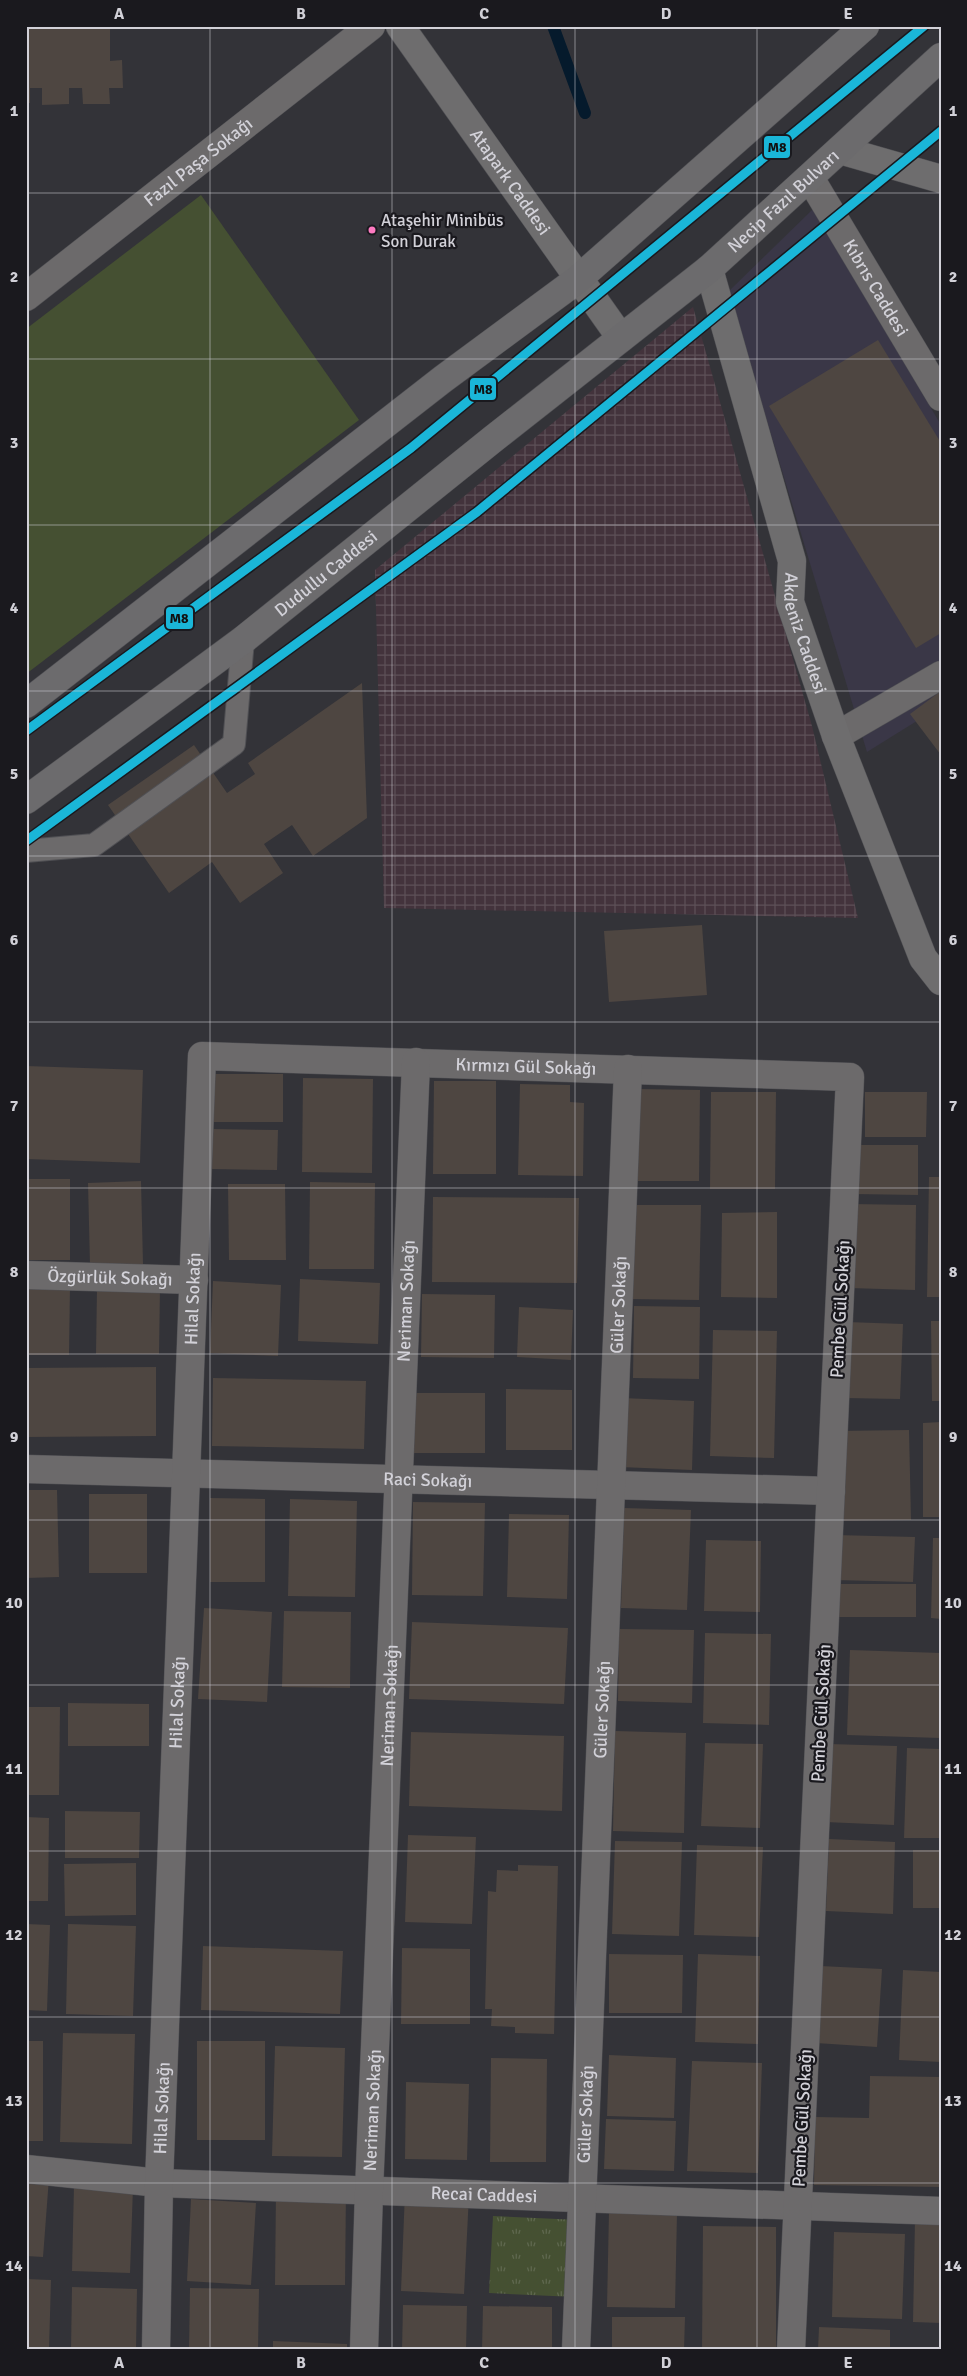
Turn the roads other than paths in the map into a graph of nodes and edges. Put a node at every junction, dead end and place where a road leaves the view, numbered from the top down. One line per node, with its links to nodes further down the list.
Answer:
1 (371, 26): 10 (street, Fazıl Paşa Sokağı)
2 (400, 26): 9 (street, Atapark Caddesi)
3 (865, 26): 9 (main road)
4 (941, 57): 5 (main road, Necip Fazıl Bulvarı)
5 (840, 150): 6 (main road, Necip Fazıl Bulvarı); 7 (street)
6 (810, 178): 8 (main road, Necip Fazıl Bulvarı); 12 (street, Kıbrıs Caddesi)
7 (941, 179)
8 (709, 269): 11 (main road, Necip Fazıl Bulvarı); 16 (street, Akdeniz Caddesi)
9 (577, 280): 11 (street, Atapark Caddesi); 15 (main road)
10 (26, 297)
11 (621, 338): 13 (main road, Dudullu Caddesi)
12 (941, 397)
13 (243, 640): 17 (main road, Dudullu Caddesi); 18 (lane)
14 (941, 675): 16 (street)
15 (26, 704)
16 (836, 736): 19 (street, Akdeniz Caddesi)
17 (26, 800)
18 (26, 851)
19 (941, 981)
20 (202, 1056): 21 (street, Kırmızı Gül Sokağı); 25 (street, Hilal Sokağı)
21 (416, 1062): 22 (street, Kırmızı Gül Sokağı); 28 (street, Neriman Sokağı)
22 (628, 1069): 23 (street, Kırmızı Gül Sokağı); 29 (street, Güler Sokağı)
23 (850, 1077): 30 (street, Pembe Gül Sokağı)
24 (26, 1275): 25 (street, Özgürlük Sokağı)
25 (194, 1280): 27 (street, Hilal Sokağı)
26 (26, 1469): 27 (street, Raci Sokağı)
27 (186, 1473): 28 (street, Raci Sokağı); 32 (street, Hilal Sokağı)
28 (399, 1478): 29 (street, Raci Sokağı); 33 (street, Neriman Sokağı)
29 (610, 1485): 30 (street, Raci Sokağı); 34 (street, Güler Sokağı)
30 (831, 1490): 35 (street, Pembe Gül Sokağı)
31 (26, 2169): 32 (street, Recai Caddesi)
32 (159, 2183): 33 (street, Recai Caddesi); 37 (street, Hilal Sokağı)
33 (369, 2191): 34 (street, Recai Caddesi); 38 (street, Neriman Sokağı)
34 (580, 2199): 35 (street, Recai Caddesi); 39 (street, Güler Sokağı)
35 (798, 2206): 36 (street, Recai Caddesi); 40 (street, Pembe Gül Sokağı)
36 (941, 2211)
37 (156, 2350)
38 (364, 2350)
39 (576, 2350)
40 (791, 2350)

